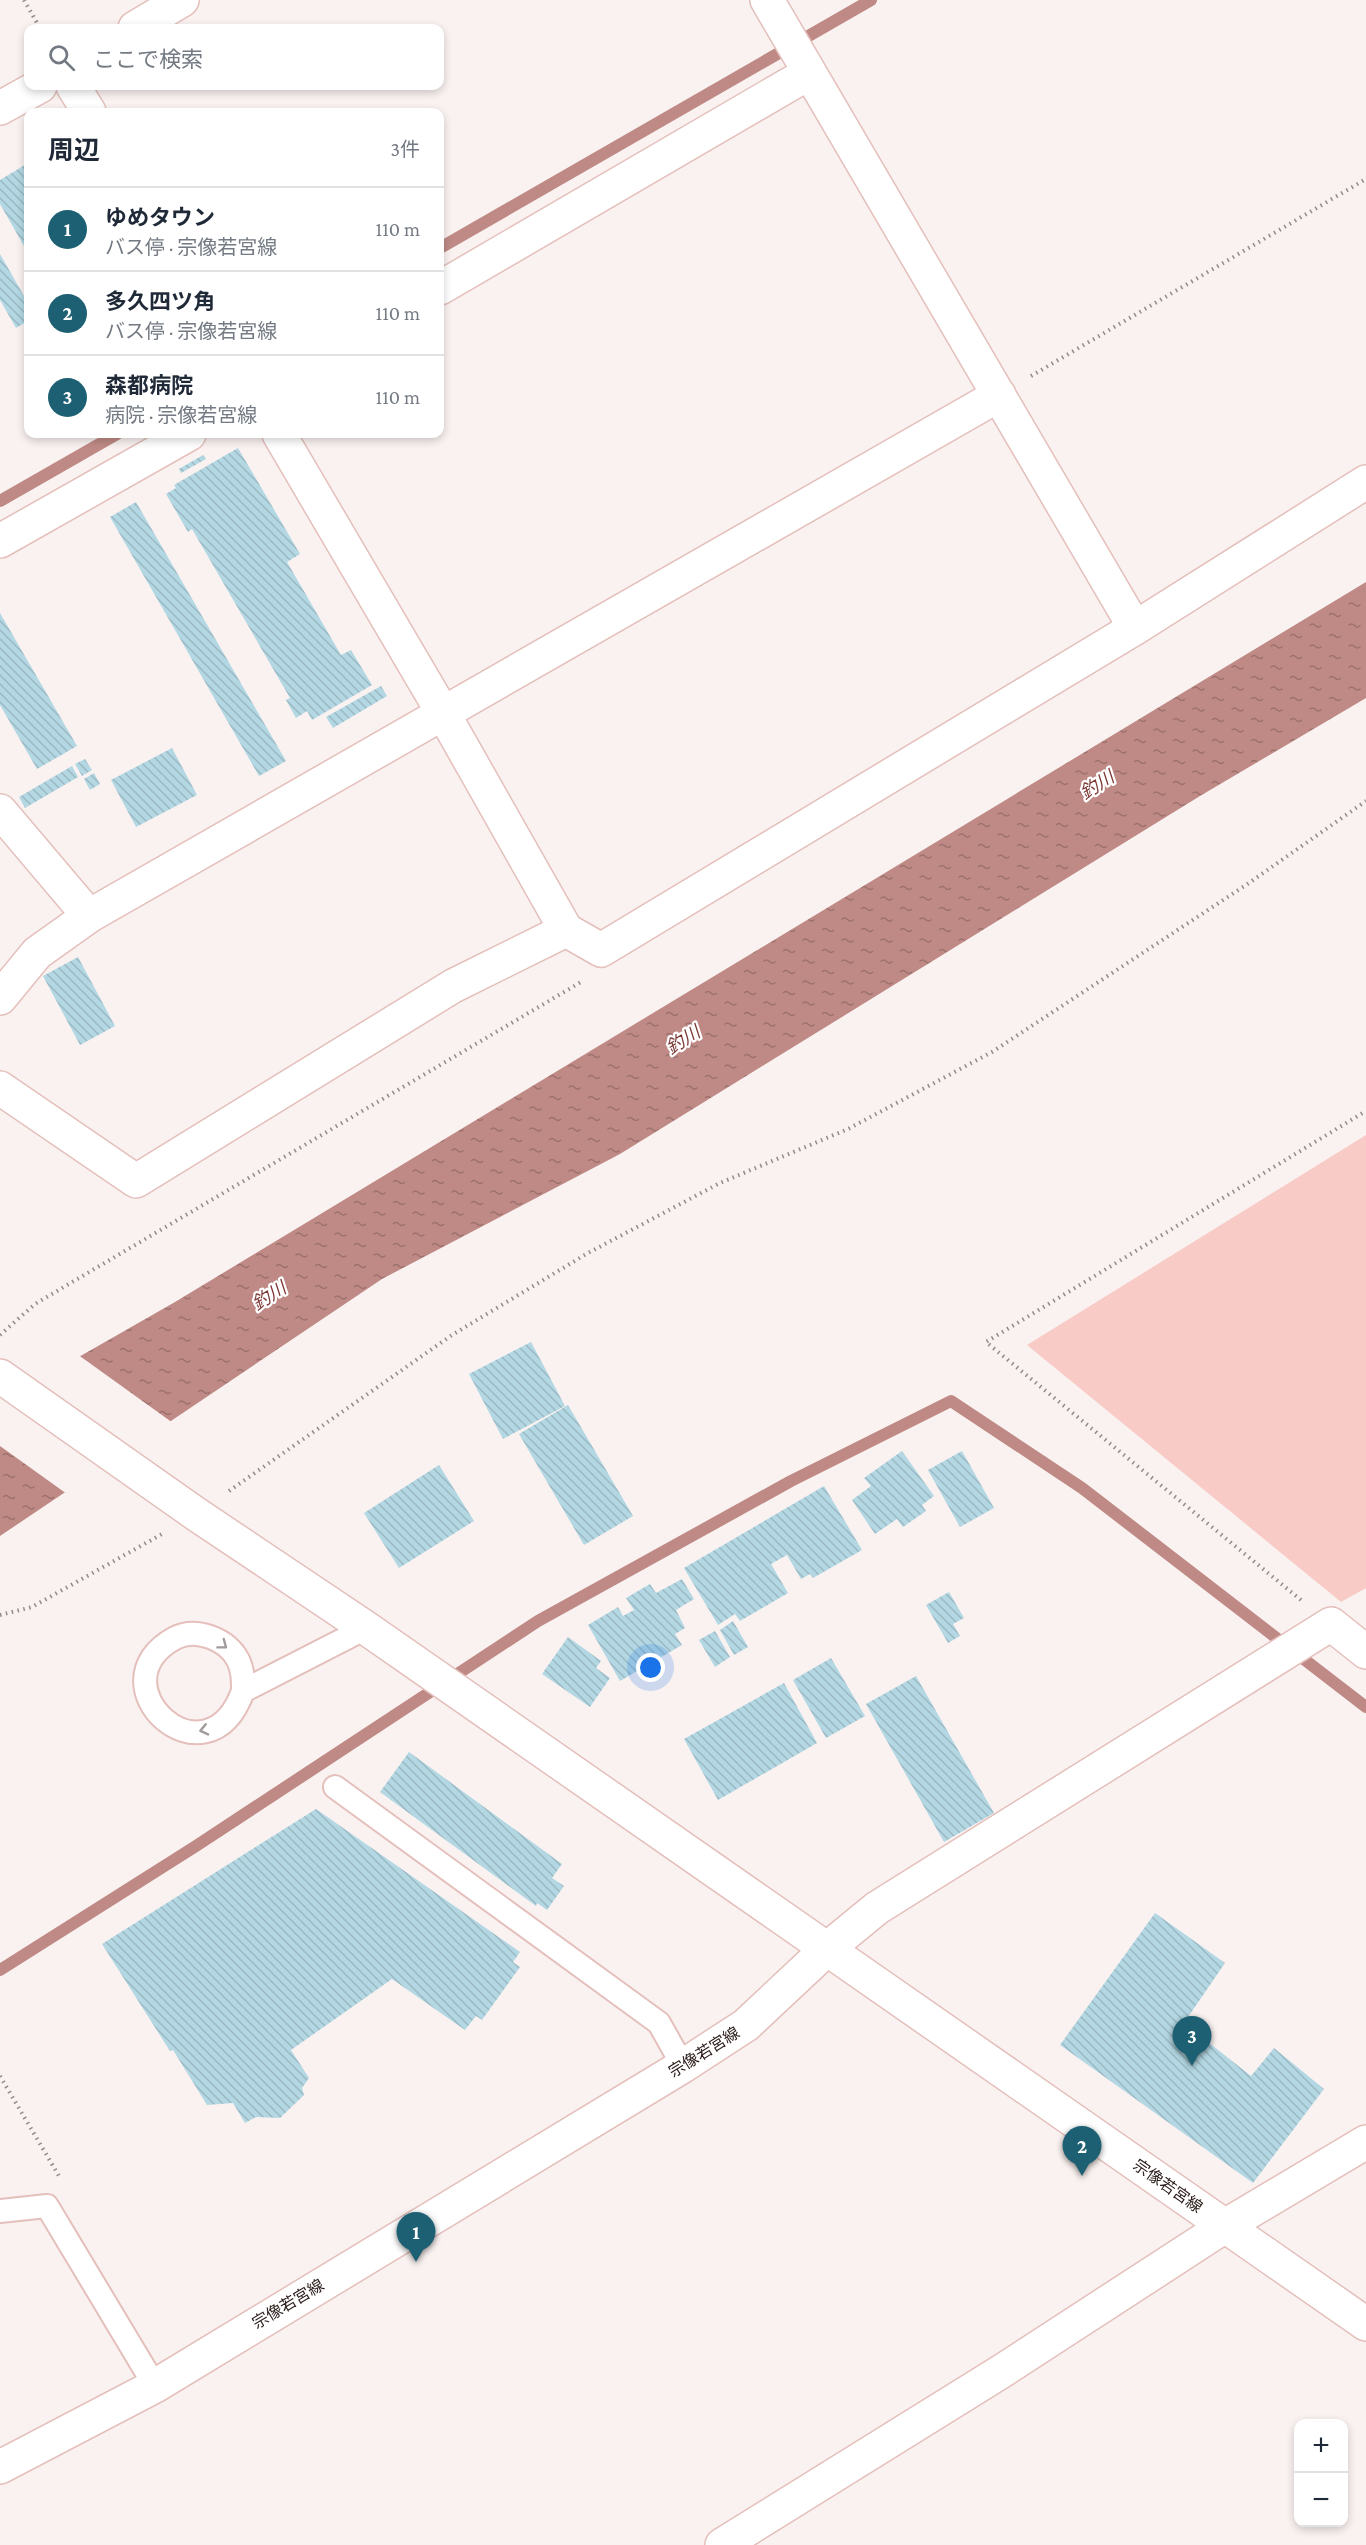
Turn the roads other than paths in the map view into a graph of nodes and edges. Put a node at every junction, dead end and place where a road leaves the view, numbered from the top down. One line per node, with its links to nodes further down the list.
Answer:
1 (182, 0): 3 (street)
2 (767, 0): 4 (street)
3 (142, 24)
4 (809, 73): 9 (street); 10 (street)
5 (33, 90): 7 (street)
6 (75, 90): 8 (street)
7 (0, 108)
8 (87, 108)
9 (444, 286)
10 (999, 395): 15 (street); 16 (street)
11 (182, 438): 14 (street)
12 (281, 438): 16 (street)
13 (1366, 482): 15 (street)
14 (0, 542)
15 (1135, 628): 19 (street)
16 (444, 713): 18 (street); 19 (street)
17 (0, 811): 18 (street)
18 (89, 916): 20 (street)
19 (566, 930): 21 (street)
20 (0, 998)
21 (0, 1088)
22 (0, 1376): 23 (street)
23 (366, 1628): 25 (lane); 27 (street)
24 (1366, 1652): 27 (street)
25 (243, 1691): 25 (lane, one-way to 25)
26 (335, 1787): 28 (lane)
27 (827, 1949): 28 (street, 宗像若宮線); 31 (street, 宗像若宮線)
28 (683, 2066): 33 (street, 宗像若宮線)
29 (1366, 2142): 31 (street)
30 (0, 2211): 33 (lane)
31 (1225, 2226): 32 (street, 宗像若宮線); 35 (street)
32 (1366, 2324)
33 (155, 2386): 34 (street, 宗像若宮線)
34 (0, 2468)
35 (722, 2545)

